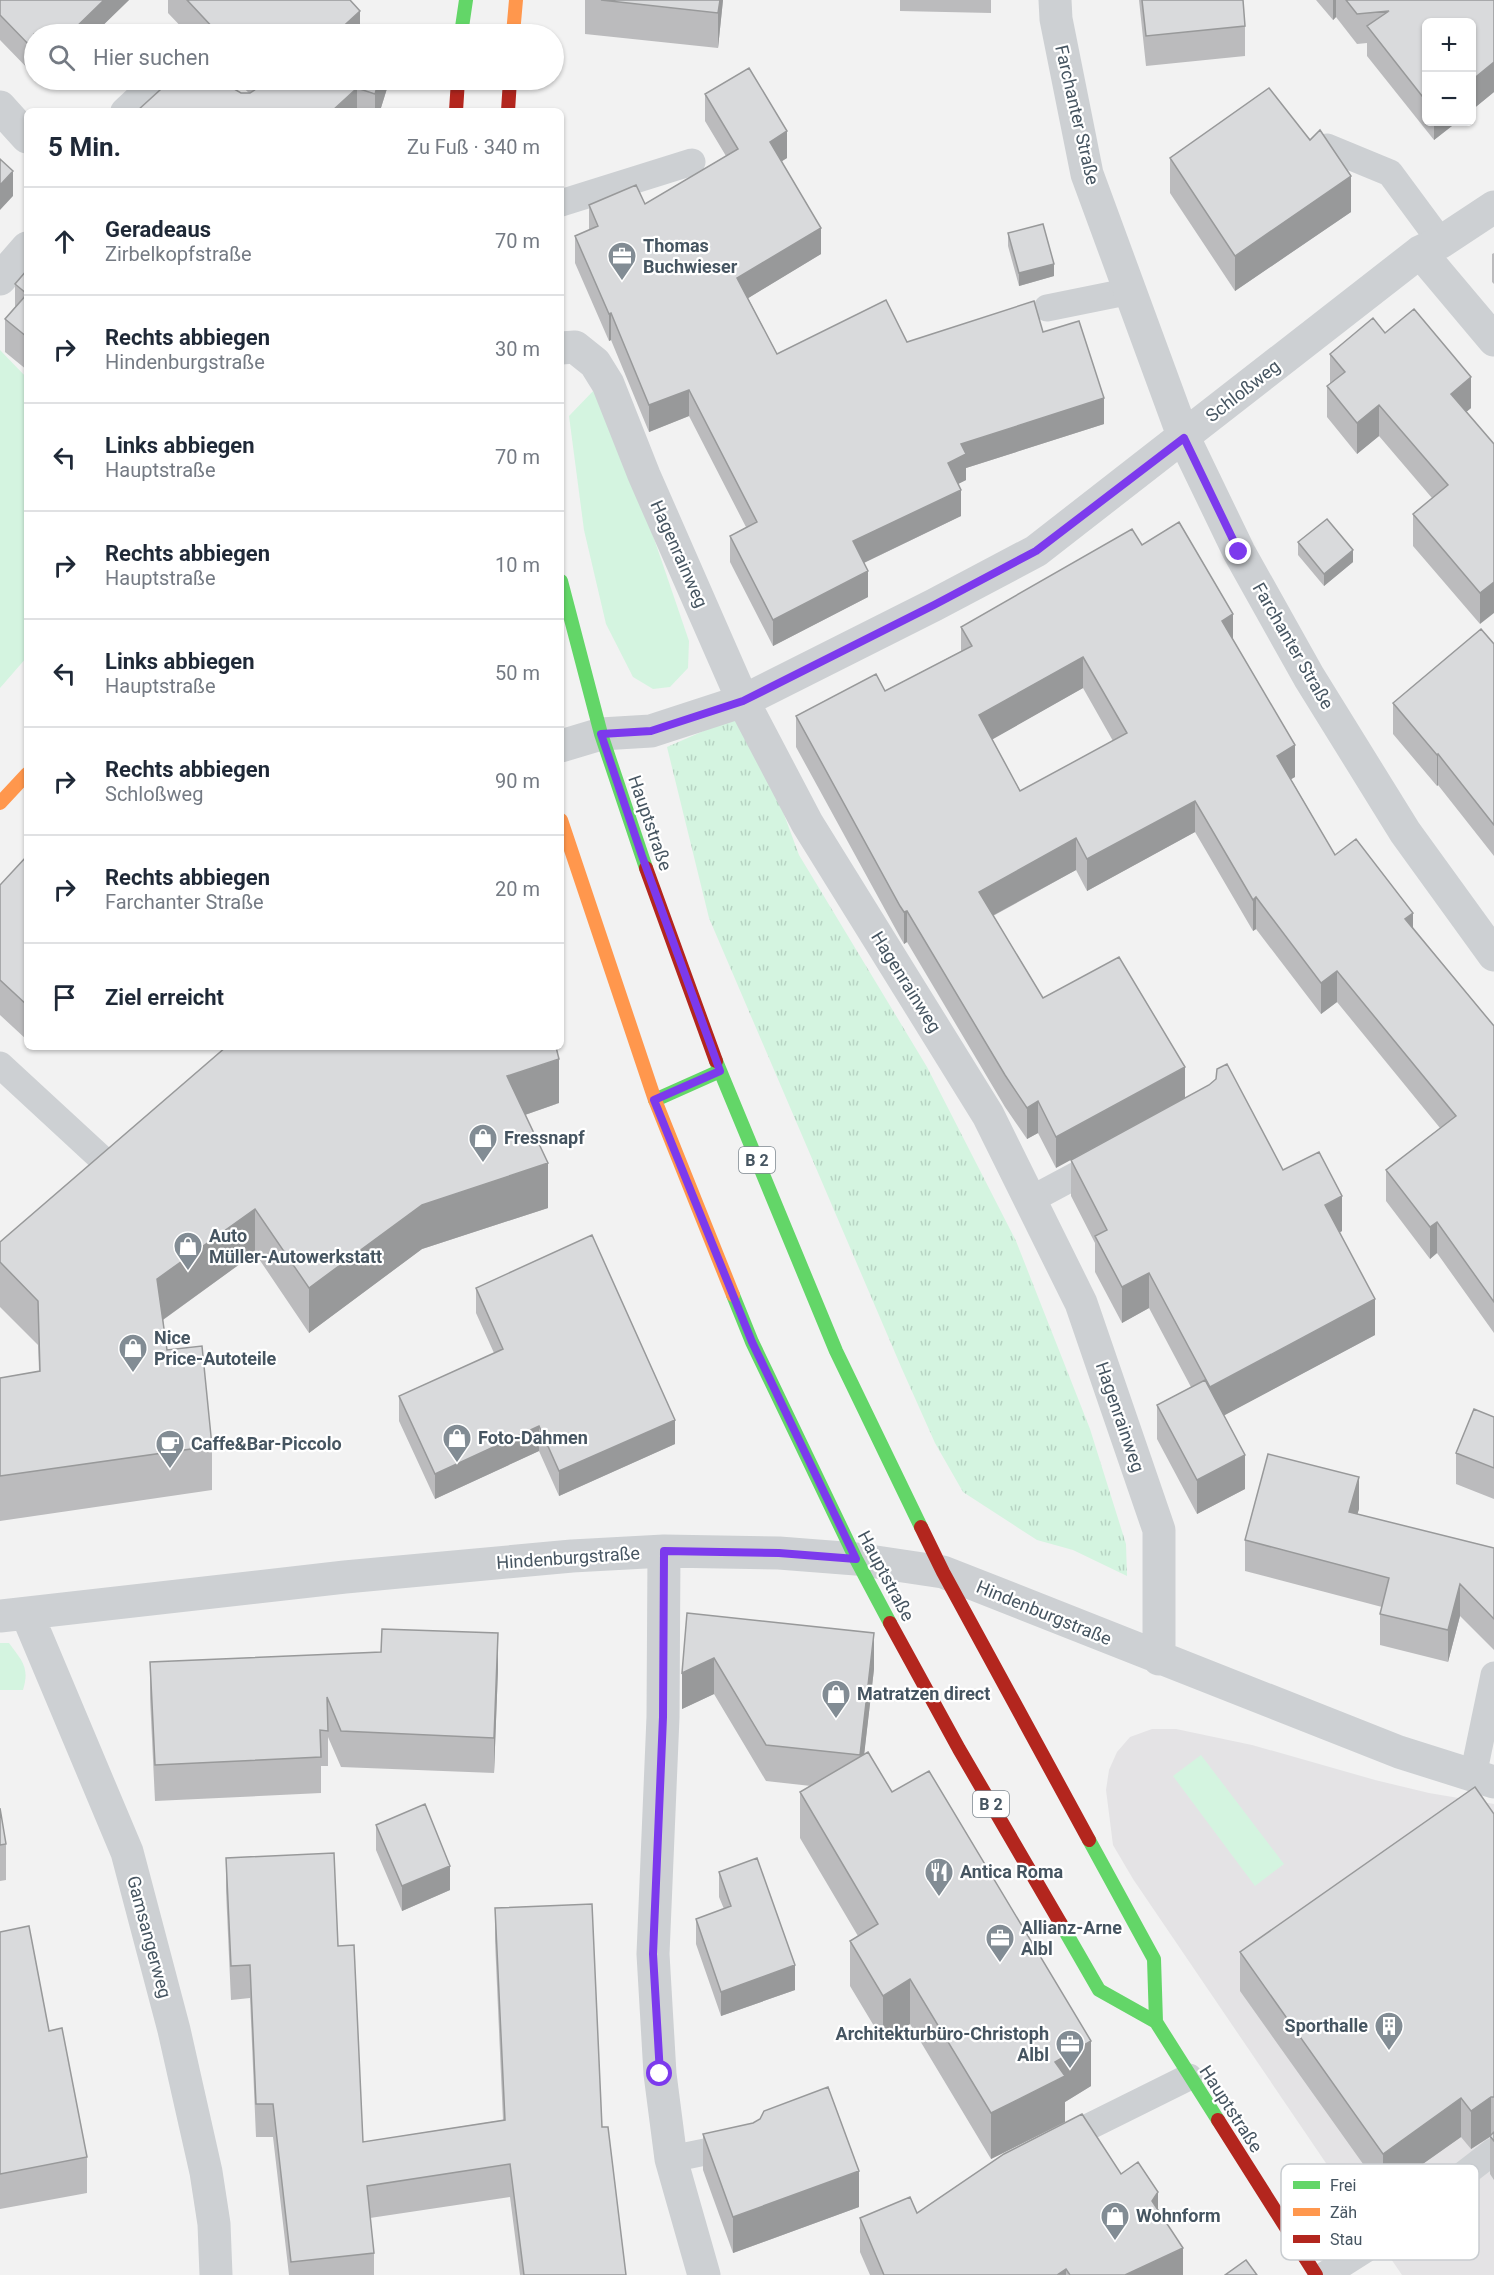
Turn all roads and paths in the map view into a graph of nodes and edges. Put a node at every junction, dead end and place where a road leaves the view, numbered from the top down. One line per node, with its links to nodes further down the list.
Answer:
1 (466, 0): 4 (main road)
2 (516, 0): 5 (main road)
3 (1055, 0): 21 (street, Farchanter Straße)
4 (462, 24)
5 (514, 24)
6 (146, 90): 10 (lane)
7 (457, 90): 11 (main road)
8 (509, 90): 12 (main road)
9 (0, 107): 13 (street)
10 (127, 108)
11 (456, 108)
12 (508, 108)
13 (24, 134)
14 (1327, 147): 18 (lane)
15 (692, 162): 16 (lane)
16 (564, 202)
17 (1494, 207): 18 (street, Schloßweg)
18 (1430, 247): 23 (street); 25 (street, Schloßweg)
19 (24, 251): 20 (street)
20 (0, 279)
21 (1131, 291): 22 (lane); 25 (street, Farchanter Straße)
22 (1047, 308)
23 (1494, 340)
24 (564, 348): 27 (street, Hagenrainweg)
25 (1184, 438): 27 (street, Schloßweg); 33 (street, Farchanter Straße)
26 (564, 592): 28 (main road, Hauptstraße / B 2)
27 (743, 701): 28 (street, Schloßweg); 39 (street, Hagenrainweg)
28 (601, 734): 29 (street, Schloßweg); 35 (main road, Hauptstraße / B 2)
29 (564, 745)
30 (24, 777): 31 (main road)
31 (0, 803)
32 (564, 829): 36 (main road, Hauptstraße / B 2)
33 (1494, 955)
34 (0, 1065): 38 (lane)
35 (720, 1071): 36 (main road); 42 (main road, Hauptstraße / B 2)
36 (654, 1100): 41 (main road, Hauptstraße / B 2)
37 (1121, 1151): 39 (lane)
38 (103, 1160)
39 (1030, 1200): 44 (street, Hagenrainweg)
40 (664, 1551): 41 (street, Hindenburgstraße); 43 (street, Hindenburgstraße); 52 (street)
41 (856, 1559): 42 (street, Hindenburgstraße); 47 (main road, Hauptstraße / B 2)
42 (943, 1572): 44 (street, Hindenburgstraße); 47 (main road, Hauptstraße / B 2)
43 (13, 1615): 57 (street, Gamsangerweg)
44 (1159, 1659): 46 (street, Hindenburgstraße)
45 (1494, 1675): 46 (lane)
46 (1484, 1779)
47 (1156, 2022): 48 (main road, Hauptstraße / B 2)
48 (1189, 2077): 51 (lane); 54 (main road, Hauptstraße / B 2)
49 (749, 2143): 52 (lane)
50 (1494, 2151): 53 (lane)
51 (1030, 2156)
52 (671, 2159): 58 (street)
53 (1477, 2164)
54 (1281, 2220)
55 (1306, 2260): 59 (main road, Hauptstraße / B 2)
56 (1348, 2260): 60 (lane)
57 (216, 2275)
58 (704, 2275)
59 (1316, 2275)
60 (1325, 2275)

